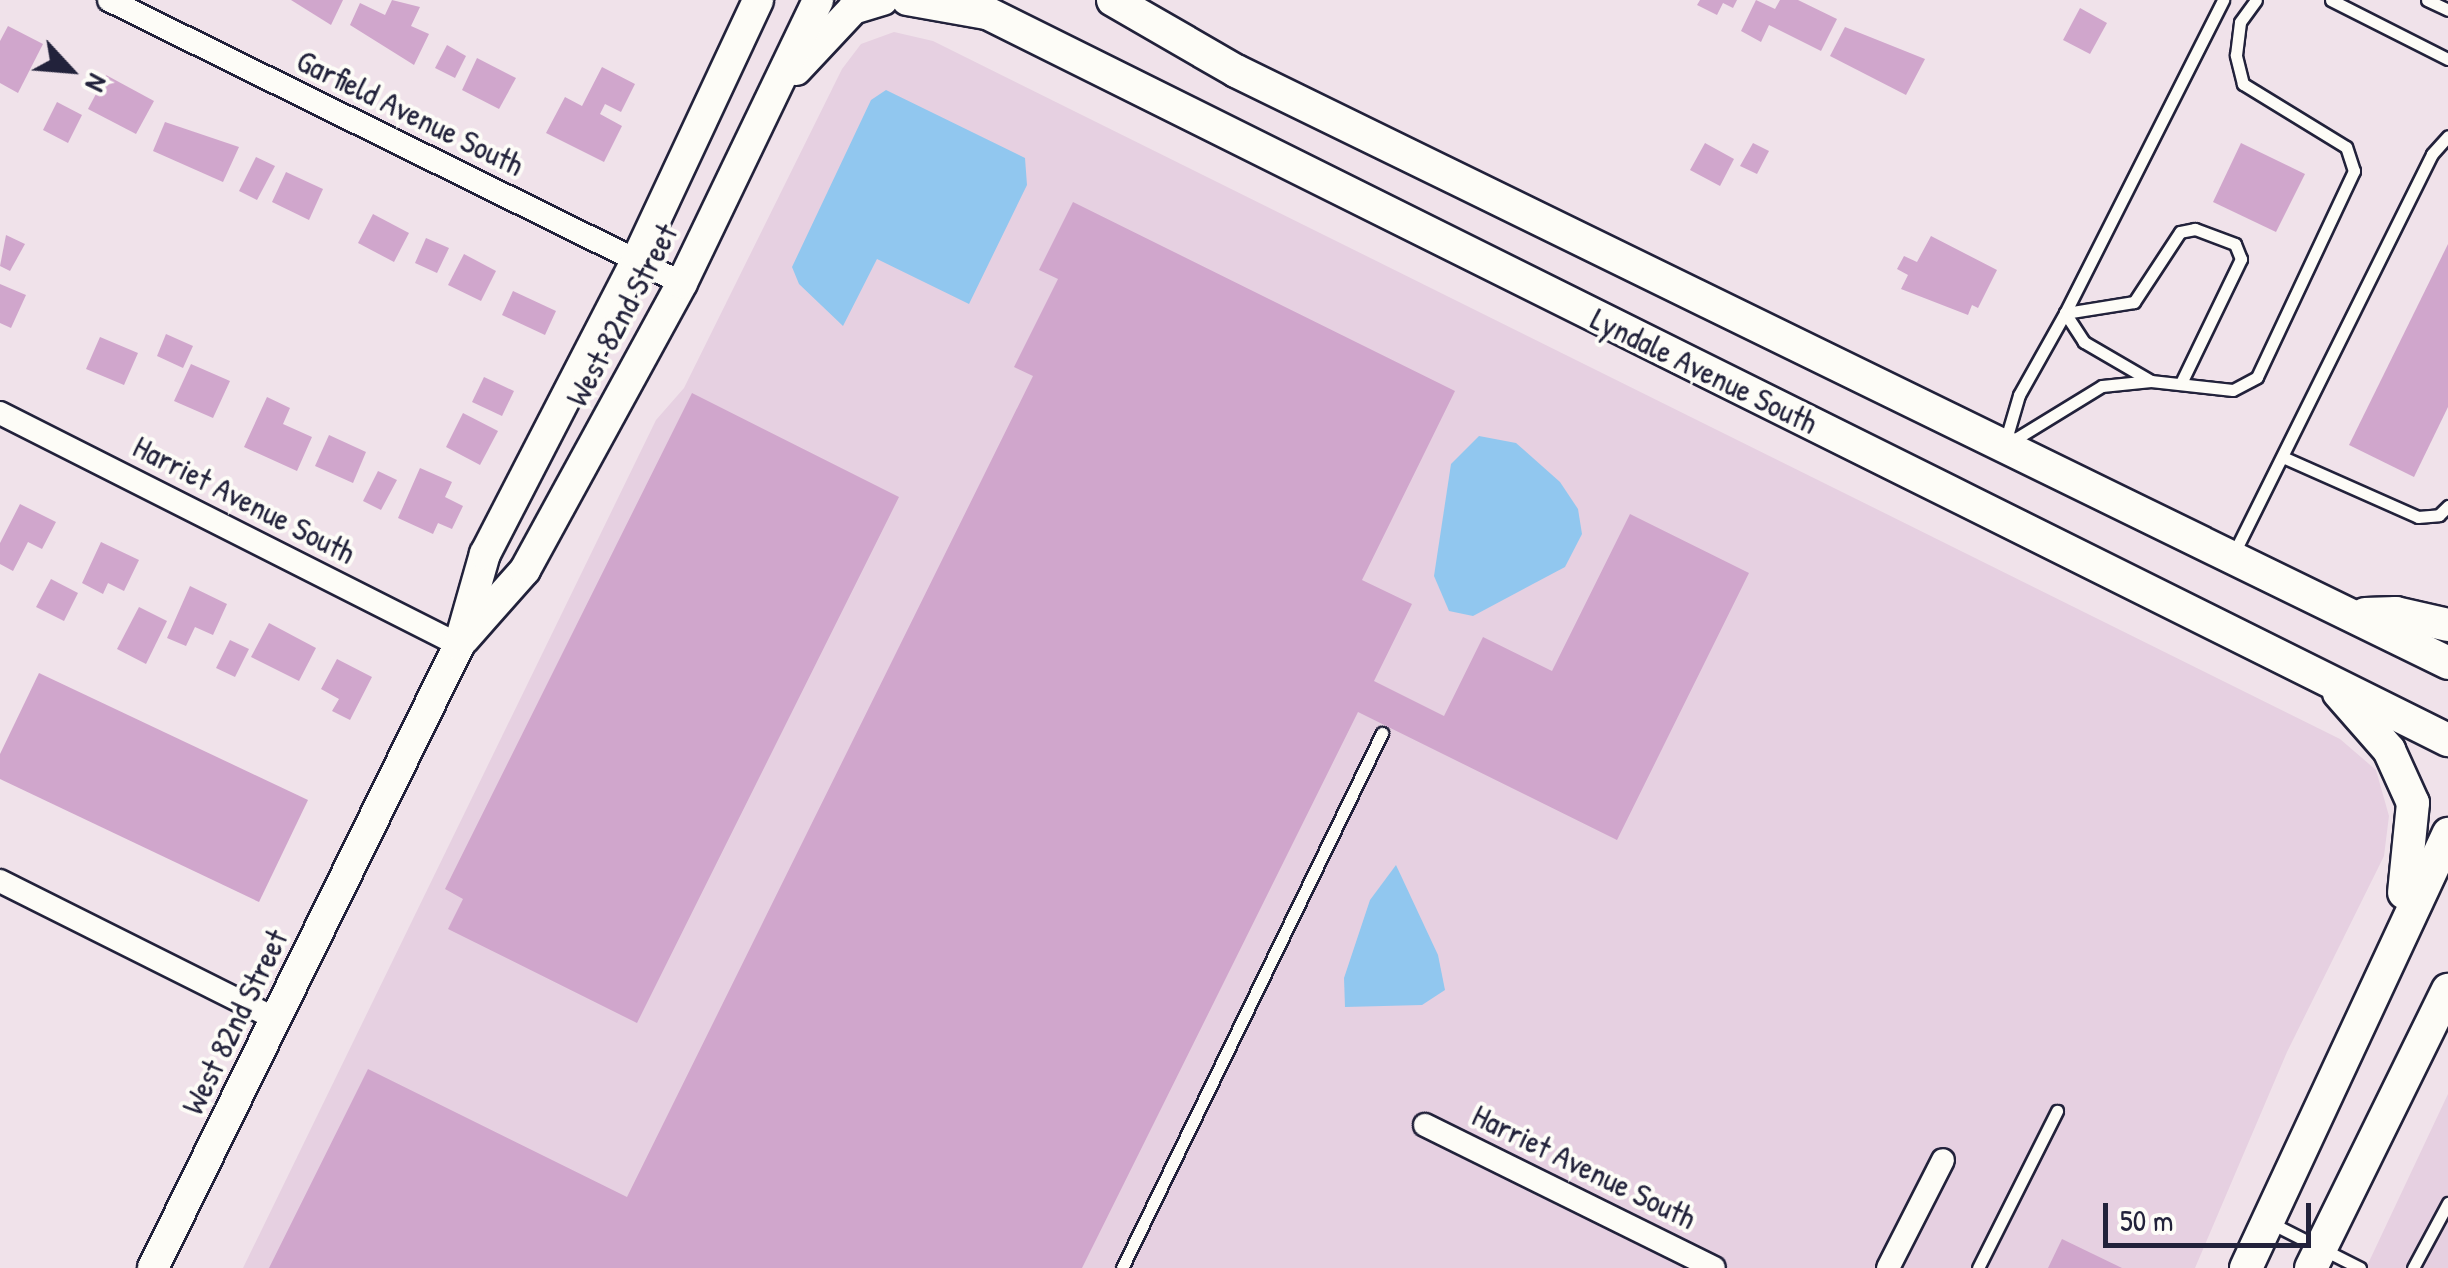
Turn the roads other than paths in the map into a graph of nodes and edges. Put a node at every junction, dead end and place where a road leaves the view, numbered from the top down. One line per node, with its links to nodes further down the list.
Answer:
1 (109, 0): 16 (street, Garfield Avenue South)
2 (758, 0): 16 (street, West 82nd Street)
3 (818, 0): 14 (street, West 82nd Street)
4 (883, 0): 14 (street)
5 (906, 0): 11 (street)
6 (1113, 0): 22 (main road, Lyndale Avenue South)
7 (2223, 0): 18 (lane)
8 (2256, 0): 20 (lane)
9 (2331, 0): 13 (lane)
10 (2426, 0): 12 (lane)
11 (973, 7): 30 (main road, Lyndale Avenue South)
12 (2448, 10)
13 (2448, 59)
14 (765, 107): 17 (street, West 82nd Street)
15 (2448, 136): 23 (lane)
16 (636, 262): 17 (street, Garfield Avenue South); 28 (street, West 82nd Street)
17 (682, 283): 28 (street, West 82nd Street)
18 (2065, 313): 19 (lane); 20 (lane); 22 (lane)
19 (2151, 382): 20 (lane); 22 (lane)
20 (2181, 384)
21 (0, 412): 28 (street, Harriet Avenue South)
22 (2004, 446): 25 (main road, Lyndale Avenue South)
23 (2285, 458): 24 (lane); 25 (lane)
24 (2448, 506)
25 (2231, 557): 26 (main road, Lyndale Avenue South)
26 (2350, 615): 27 (main road); 29 (main road, Lyndale Avenue South)
27 (2448, 625)
28 (458, 645): 37 (street, West 82nd Street)
29 (2448, 662)
30 (2330, 682): 32 (main road, Lyndale Avenue South); 35 (main road)
31 (1382, 734): 45 (lane)
32 (2448, 740)
33 (2448, 834): 35 (main road)
34 (0, 881): 37 (street)
35 (2391, 947): 42 (main road)
36 (2448, 990): 43 (main road)
37 (276, 1019): 44 (street, West 82nd Street)
38 (2057, 1111): 48 (lane)
39 (1425, 1125): 46 (street, Harriet Avenue South)
40 (1942, 1160): 47 (street)
41 (2448, 1203): 51 (lane)
42 (2269, 1222): 43 (lane); 49 (main road)
43 (2316, 1258): 50 (lane)
44 (153, 1268)
45 (1122, 1268)
46 (1714, 1268)
47 (1888, 1268)
48 (1978, 1268)
49 (2246, 1268)
50 (2360, 1268)
51 (2413, 1268)

